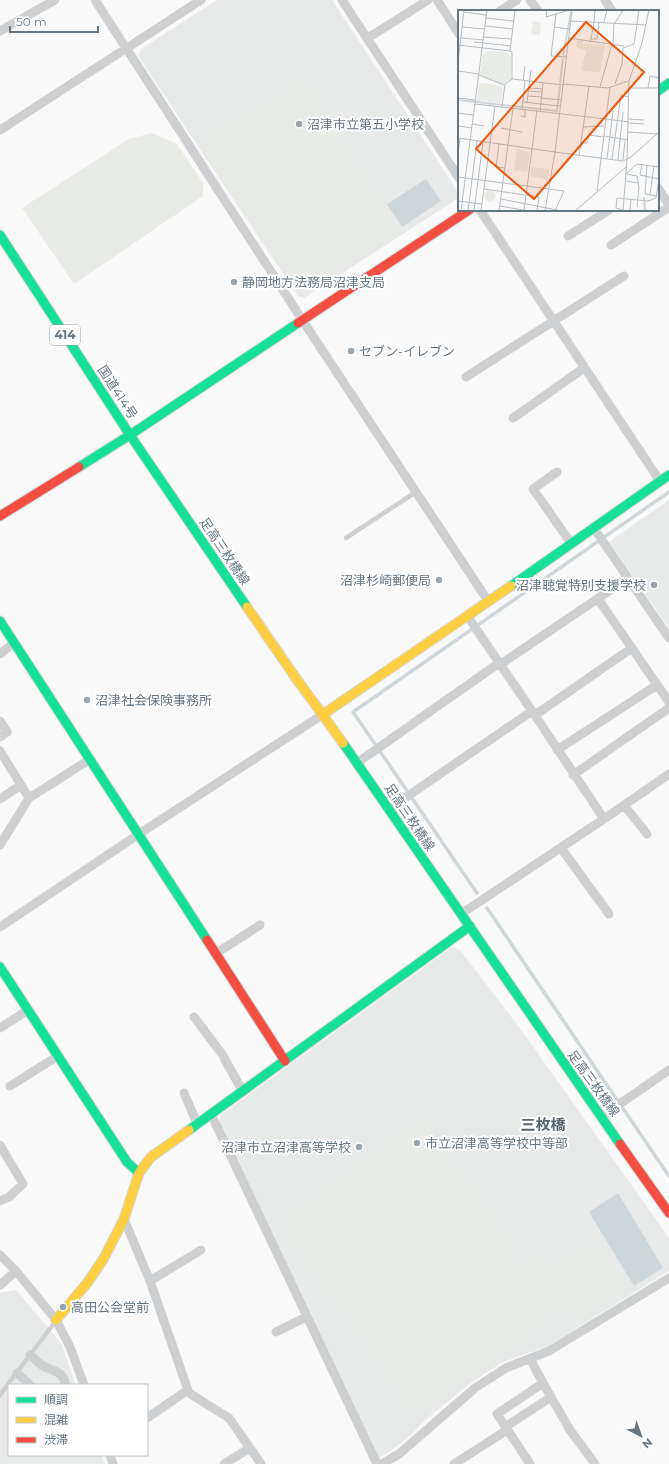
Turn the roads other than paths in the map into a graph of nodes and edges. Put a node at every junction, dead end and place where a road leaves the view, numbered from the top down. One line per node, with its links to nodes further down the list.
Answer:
1 (56, 0): 13 (street)
2 (95, 0): 16 (street)
3 (201, 0): 16 (street)
4 (342, 0): 15 (street)
5 (428, 0): 15 (street)
6 (437, 0): 14 (street)
7 (517, 0): 10 (street)
8 (530, 0): 11 (street)
9 (605, 0): 12 (street)
10 (502, 10)
11 (537, 10)
12 (611, 10)
13 (0, 31)
14 (458, 32)
15 (368, 38): 18 (street)
16 (126, 48): 17 (street); 28 (street)
17 (0, 130)
18 (458, 176)
19 (659, 190): 20 (street)
20 (669, 206): 26 (street)
21 (468, 211): 28 (main road)
22 (481, 211): 29 (street)
23 (607, 211): 25 (street)
24 (0, 236): 33 (main road, 国道414号 / 414)
25 (568, 236)
26 (611, 245)
27 (624, 276): 29 (street)
28 (303, 321): 33 (main road); 37 (street)
29 (553, 322): 30 (street); 31 (street)
30 (584, 368): 32 (street); 36 (street)
31 (466, 377)
32 (513, 418)
33 (130, 435): 38 (main road, 国道414号); 56 (main road, 足高三枚橋線)
34 (557, 472): 41 (street)
35 (669, 475): 36 (main road)
36 (660, 481): 39 (main road)
37 (416, 492): 40 (lane); 44 (street)
38 (0, 516)
39 (594, 527): 41 (main road); 42 (street)
40 (346, 538)
41 (571, 543): 44 (main road)
42 (628, 578): 43 (street); 47 (street)
43 (598, 599): 49 (street); 51 (street)
44 (488, 601): 45 (main road)
45 (468, 617): 51 (street); 56 (main road)
46 (0, 622): 48 (main road)
47 (669, 638)
48 (14, 643): 50 (street); 61 (main road)
49 (632, 648): 52 (street); 55 (street)
50 (0, 654)
51 (499, 663): 55 (street); 62 (street)
52 (657, 685): 53 (street); 59 (street)
53 (669, 702)
54 (669, 708): 63 (street)
55 (534, 713): 59 (street); 69 (street)
56 (322, 715): 62 (main road, 足高三枚橋線); 72 (street)
57 (0, 721): 58 (street)
58 (0, 737)
59 (557, 750): 63 (street)
60 (0, 751): 65 (street)
61 (89, 760): 66 (street); 72 (main road)
62 (357, 763): 69 (main road, 足高三枚橋線)
63 (573, 774): 70 (street)
64 (669, 774): 68 (street)
65 (21, 785): 66 (street); 67 (street)
66 (29, 798): 73 (street)
67 (0, 799)
68 (624, 805): 70 (street); 71 (street)
69 (389, 809): 75 (main road, 足高三枚橋線)
70 (604, 819): 74 (street)
71 (646, 834)
72 (138, 835): 79 (street); 80 (main road)
73 (0, 845)
74 (561, 848): 75 (street); 76 (street)
75 (461, 914): 78 (main road, 足高三枚橋線)
76 (609, 914)
77 (260, 925): 80 (street)
78 (470, 926): 86 (main road); 92 (main road, 足高三枚橋線)
79 (0, 927)
80 (215, 954): 86 (main road)
81 (0, 967): 82 (main road)
82 (28, 1010): 84 (street); 85 (main road)
83 (194, 1017): 89 (street)
84 (0, 1028)
85 (58, 1056): 88 (street); 95 (main road)
86 (285, 1061): 89 (main road)
87 (669, 1070): 92 (street)
88 (10, 1086)
89 (243, 1092): 91 (main road)
90 (184, 1093): 93 (street)
91 (211, 1114): 93 (main road); 105 (street)
92 (602, 1116): 97 (main road, 足高三枚橋線)
93 (197, 1124): 95 (main road)
94 (0, 1145): 96 (street)
95 (139, 1173): 98 (main road)
96 (0, 1201)
97 (669, 1213)
98 (124, 1220): 103 (street); 106 (main road)
99 (201, 1250): 103 (street)
100 (0, 1255): 101 (street)
101 (16, 1271): 104 (street); 106 (street)
102 (669, 1278): 109 (street)
103 (150, 1281): 117 (street)
104 (0, 1285)
105 (306, 1317): 107 (street); 125 (street)
106 (56, 1320): 108 (lane); 115 (street)
107 (276, 1332)
108 (30, 1355): 110 (lane); 114 (street)
109 (530, 1359): 111 (street); 126 (street)
110 (17, 1373): 112 (lane); 113 (street)
111 (543, 1383): 119 (street); 121 (street)
112 (8, 1384)
113 (29, 1384)
114 (66, 1384)
115 (84, 1384)
116 (8, 1385): 118 (lane)
117 (188, 1390): 120 (street); 122 (street)
118 (0, 1395)
119 (551, 1397): 121 (street); 129 (street)
120 (148, 1417)
121 (506, 1428): 127 (street); 128 (street)
122 (250, 1448): 123 (street); 124 (street)
123 (224, 1464)
124 (261, 1464)
125 (376, 1464)
126 (382, 1464)
127 (454, 1464)
128 (530, 1464)
129 (595, 1464)

